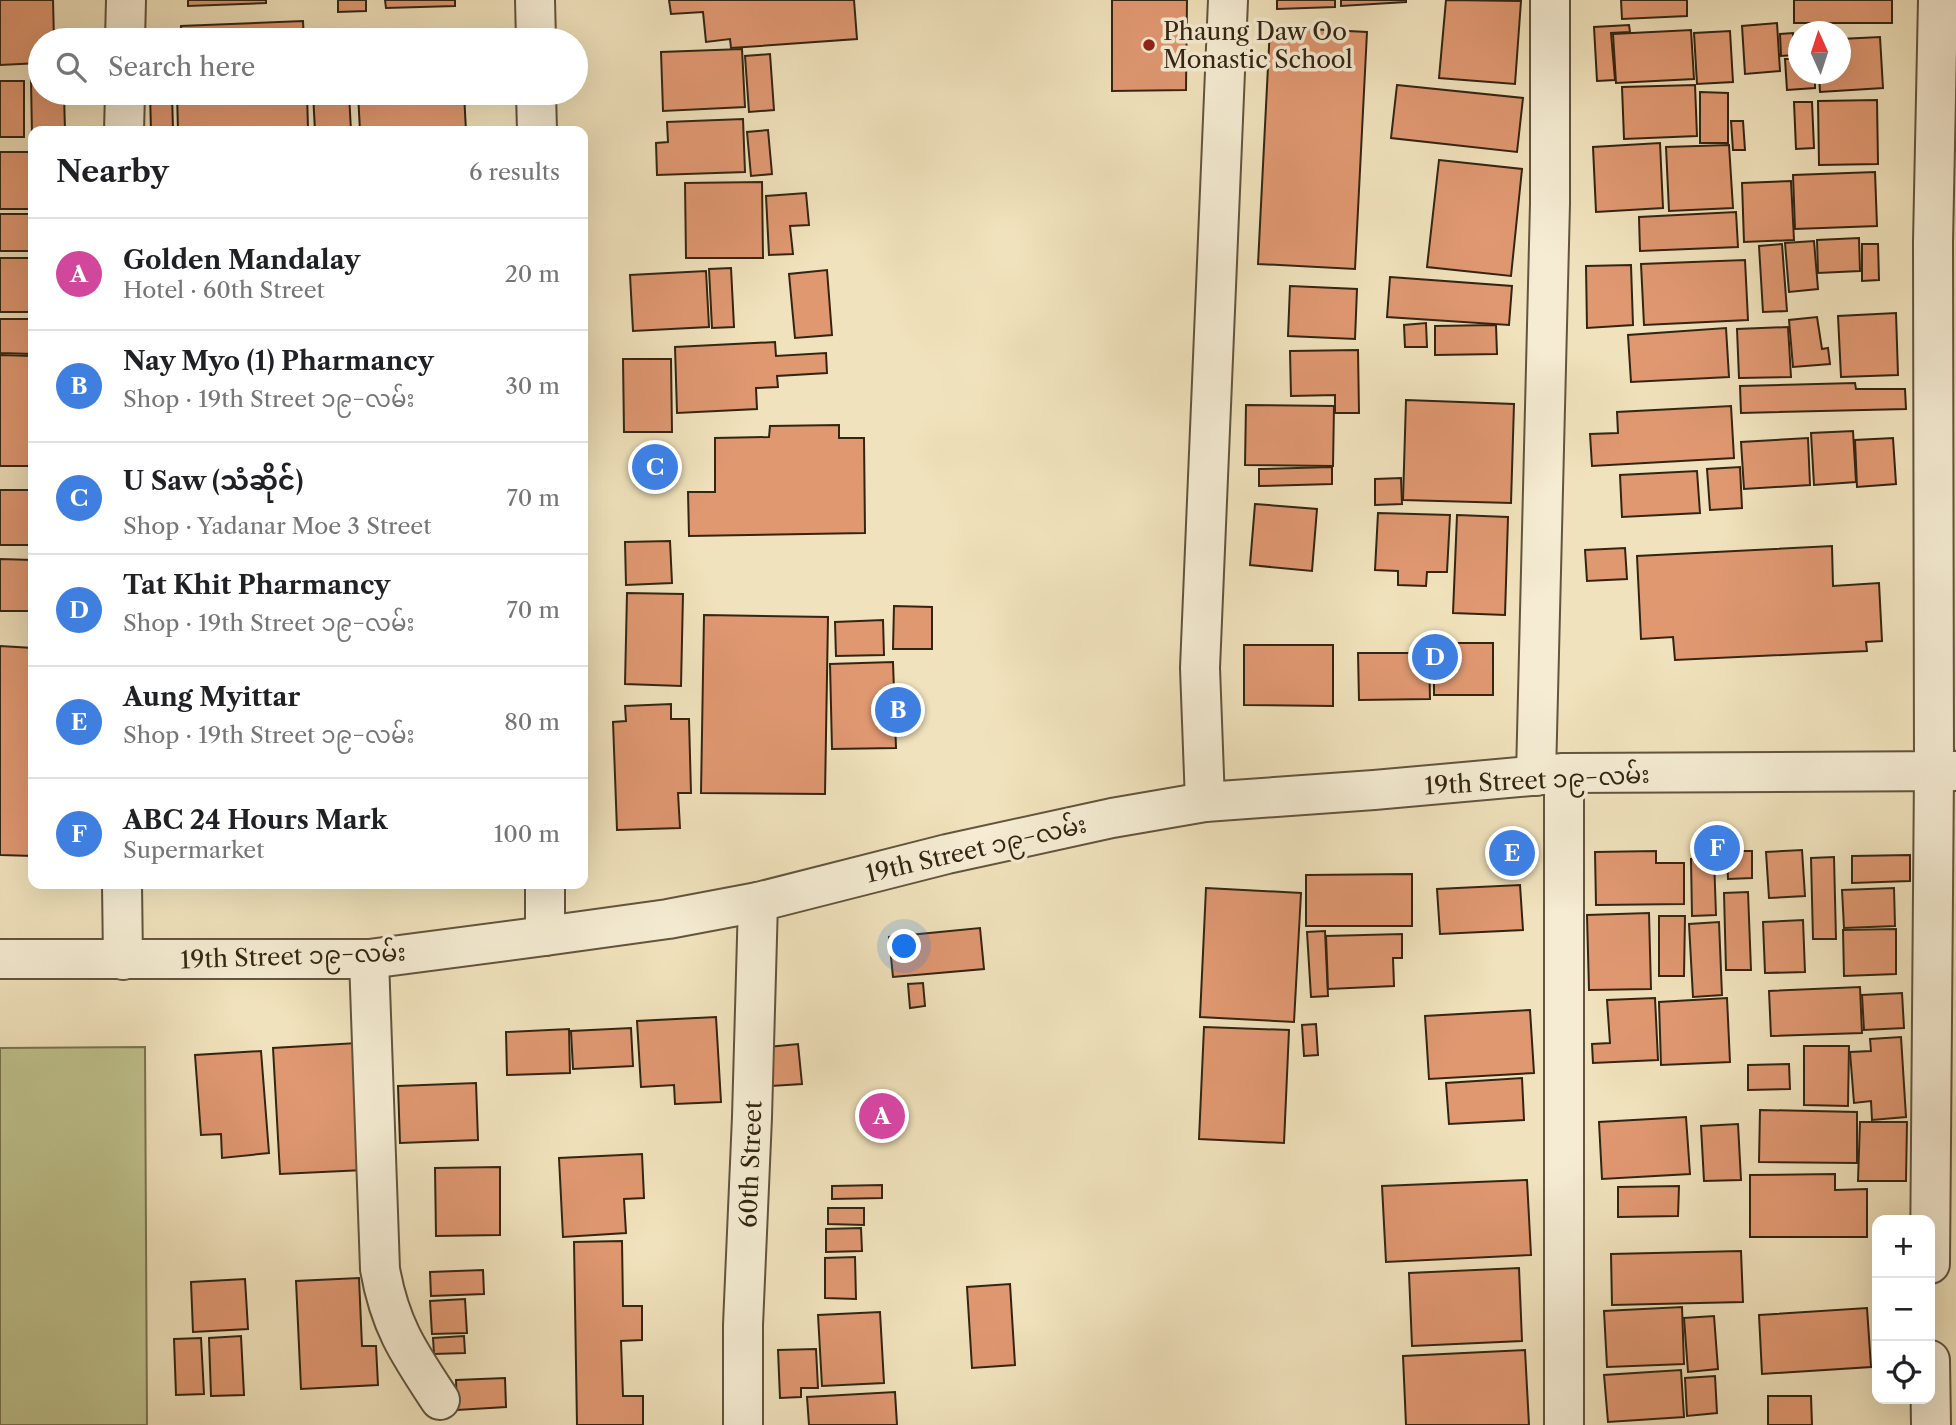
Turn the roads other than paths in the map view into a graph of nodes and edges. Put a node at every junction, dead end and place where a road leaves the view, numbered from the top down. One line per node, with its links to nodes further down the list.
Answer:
1 (126, 0): 6 (street)
2 (535, 0): 7 (street)
3 (1228, 0): 14 (street)
4 (1550, 0): 13 (street)
5 (1938, 0): 12 (street)
6 (125, 28)
7 (536, 28)
8 (125, 105): 10 (street)
9 (536, 105): 11 (street)
10 (124, 126)
11 (537, 126)
12 (1945, 771): 13 (street, 19th Street ၁၉−လမ်း); 22 (street)
13 (1550, 775): 14 (street, 19th Street ၁၉−လမ်း); 26 (street)
14 (1205, 802): 17 (street, 19th Street ၁၉−လမ်း)
15 (122, 889): 21 (street)
16 (545, 889): 18 (street)
17 (758, 902): 18 (street, 19th Street ၁၉−လမ်း); 25 (street, 60th Street)
18 (545, 936): 19 (street, 19th Street ၁၉−လမ်း)
19 (369, 958): 21 (street, 19th Street ၁၉−လမ်း); 23 (street)
20 (0, 959): 21 (street, 19th Street ၁၉−လမ်း)
21 (123, 960)
22 (1931, 1215)
23 (440, 1400)
24 (1931, 1404): 27 (street)
25 (743, 1425)
26 (1564, 1425)
27 (1931, 1425)

